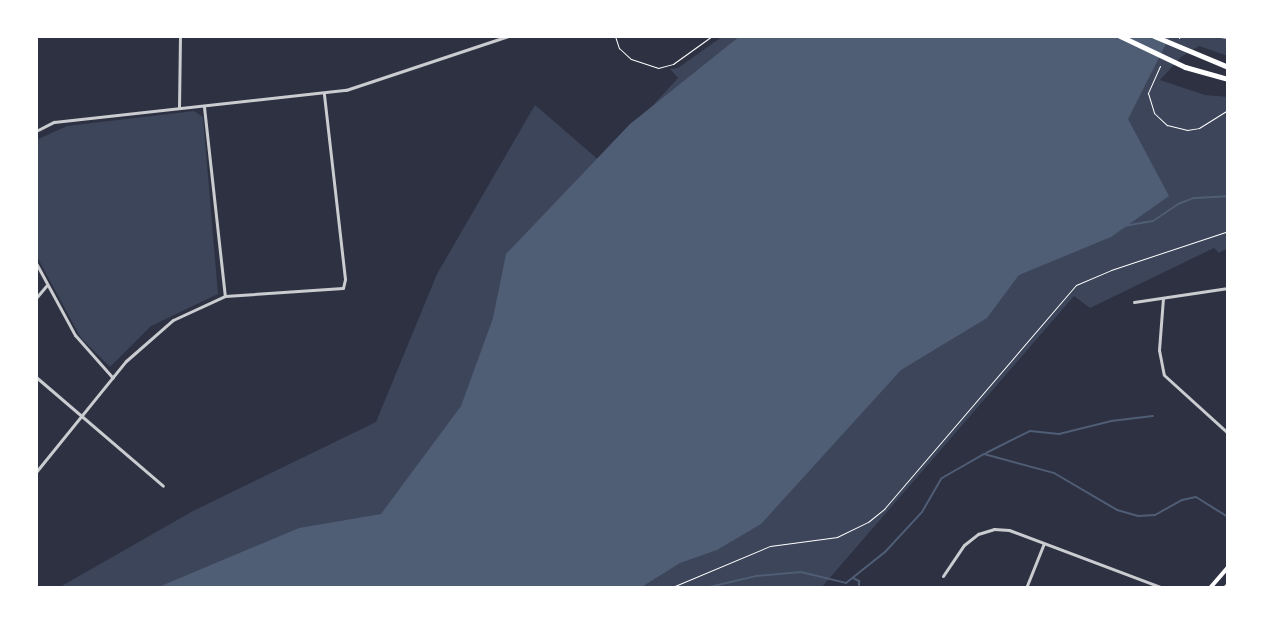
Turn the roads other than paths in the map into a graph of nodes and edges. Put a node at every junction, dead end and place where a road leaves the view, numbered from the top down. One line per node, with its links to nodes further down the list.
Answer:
1 (180, 36): 9 (street)
2 (508, 36): 7 (street)
3 (1120, 36): 6 (main road)
4 (1154, 36): 5 (main road)
5 (1228, 67)
6 (1228, 79)
7 (324, 94): 8 (street); 14 (street)
8 (204, 107): 9 (street); 14 (street)
9 (179, 108): 10 (street)
10 (36, 131)
11 (36, 263): 12 (street)
12 (46, 286): 15 (street); 19 (street)
13 (1228, 288): 16 (street)
14 (225, 296): 19 (street)
15 (36, 298)
16 (1163, 298): 17 (street); 21 (street)
17 (1134, 302)
18 (36, 377): 20 (street)
19 (113, 378): 20 (street)
20 (83, 416): 22 (street); 23 (street)
21 (1228, 433)
22 (36, 472)
23 (163, 486)
24 (1044, 542): 26 (street); 27 (street); 28 (street)
25 (1228, 567): 29 (main road)
26 (943, 576)
27 (1026, 588)
28 (1163, 588)
29 (1210, 588)

